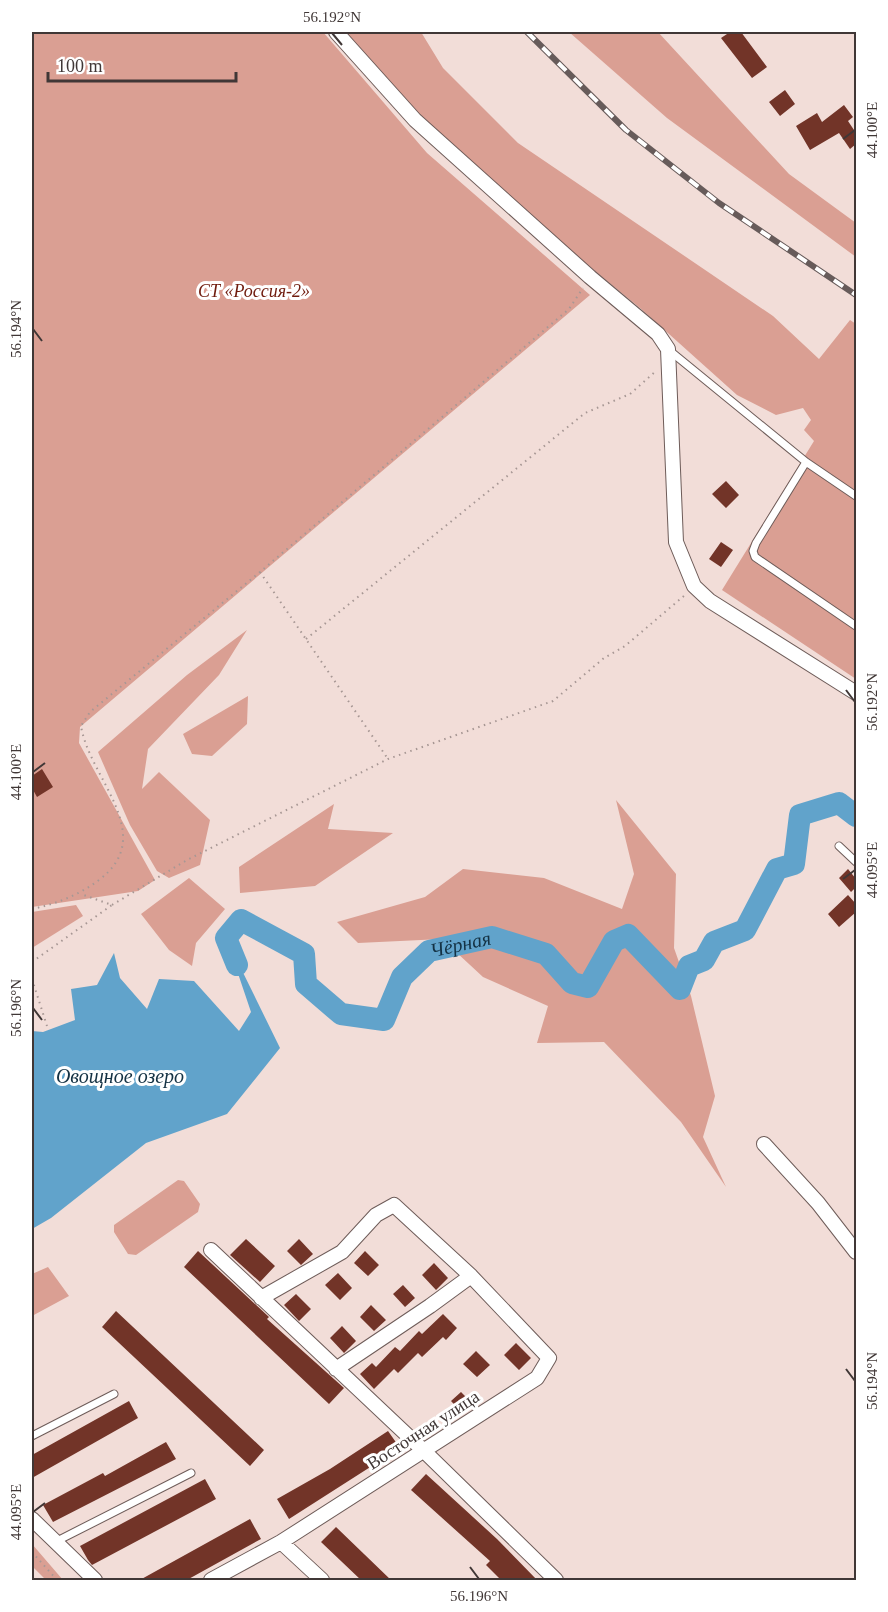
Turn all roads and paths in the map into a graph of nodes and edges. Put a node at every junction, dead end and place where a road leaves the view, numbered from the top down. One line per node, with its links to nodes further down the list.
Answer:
1 (336, 32): 2 (street)
2 (590, 277): 3 (street); 6 (path)
3 (668, 355): 4 (lane); 7 (street); 9 (path)
4 (806, 462): 5 (lane); 8 (lane)
5 (856, 496)
6 (261, 572): 9 (path); 14 (path)
7 (694, 586): 10 (street); 11 (path)
8 (856, 626)
9 (306, 639): 11 (path)
10 (856, 693)
11 (388, 759): 15 (path)
12 (839, 846): 13 (lane)
13 (856, 861)
14 (81, 894): 15 (path); 16 (path)
15 (112, 905): 17 (path)
16 (32, 909)
17 (32, 963)
18 (32, 979): 19 (path)
19 (47, 1026)
20 (764, 1144): 22 (street)
21 (211, 1250): 24 (street)
22 (856, 1252)
23 (471, 1276): 24 (street, Восточная улица); 25 (street); 28 (street, Восточная улица)
24 (261, 1298): 25 (street)
25 (336, 1369): 28 (street)
26 (114, 1394): 27 (lane)
27 (32, 1436)
28 (424, 1451): 32 (street, Восточная улица); 38 (street)
29 (191, 1473): 31 (lane)
30 (32, 1519): 31 (street)
31 (55, 1542): 35 (street)
32 (281, 1542): 36 (street, Восточная улица); 37 (street)
33 (32, 1552): 34 (path)
34 (57, 1581)
35 (95, 1581)
36 (211, 1581)
37 (322, 1581)
38 (556, 1581)

